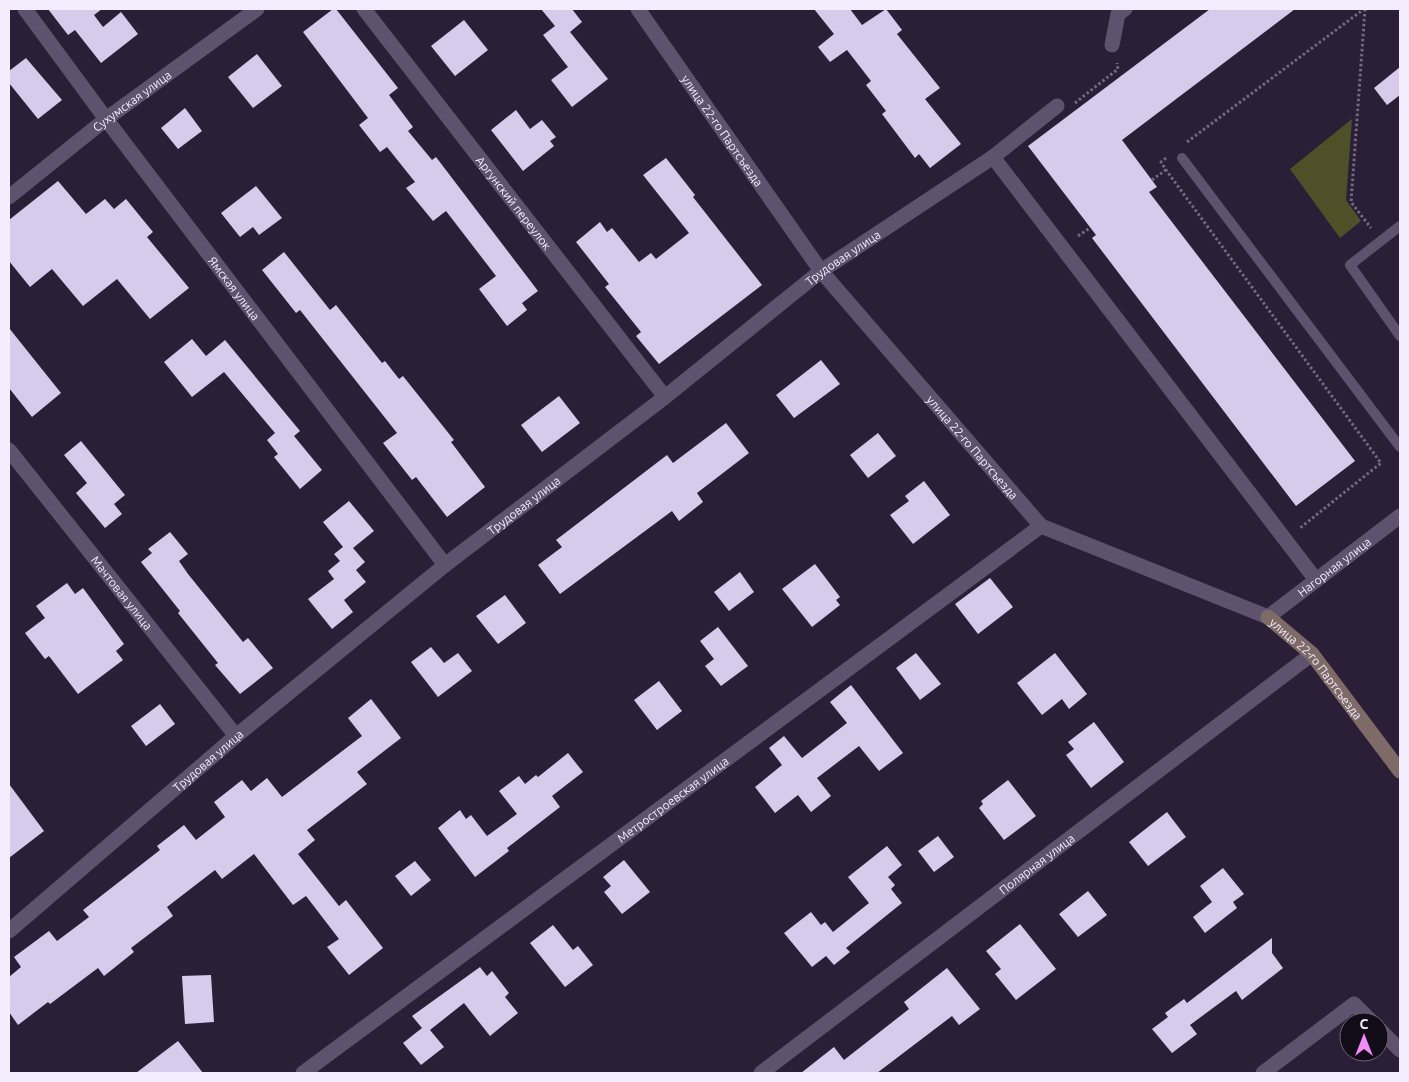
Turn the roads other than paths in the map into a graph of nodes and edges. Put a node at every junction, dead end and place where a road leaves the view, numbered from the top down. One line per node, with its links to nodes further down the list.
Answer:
1 (25, 9): 8 (street, Ямская улица)
2 (257, 9): 8 (street, Сухумская улица)
3 (364, 9): 15 (street, Аргунский переулок)
4 (638, 9): 13 (street, улица 22-го Партсъезда)
5 (1119, 10): 6 (street)
6 (1112, 45)
7 (1057, 106): 9 (street, Трудовая улица)
8 (106, 119): 11 (street, Сухумская улица); 20 (street, Ямская улица)
9 (993, 157): 13 (street, Трудовая улица); 21 (street)
10 (1182, 158): 16 (lane)
11 (9, 197)
12 (1400, 226): 14 (lane)
13 (821, 271): 15 (street, Трудовая улица); 19 (street, улица 22-го Партсъезда)
14 (1400, 336)
15 (665, 396): 20 (street, Трудовая улица)
16 (1400, 447)
17 (9, 450): 24 (street, Мачтовая улица)
18 (1400, 516): 21 (street, Нагорная улица)
19 (1041, 526): 22 (street, улица 22-го Партсъезда); 32 (street, Метростроевская улица)
20 (446, 565): 24 (street, Трудовая улица)
21 (1316, 580): 22 (street, Нагорная улица)
22 (1268, 617): 23 (street, улица 22-го Партсъезда)
23 (1312, 654): 25 (street, улица 22-го Партсъезда); 33 (street, Полярная улица)
24 (236, 736): 26 (street, Трудовая улица)
25 (1400, 772)
26 (10, 926)
27 (1343, 1012): 28 (street)
28 (1362, 1012)
29 (1339, 1015): 34 (street)
30 (1389, 1039): 31 (street)
31 (1400, 1050)
32 (303, 1073)
33 (761, 1073)
34 (1263, 1073)

